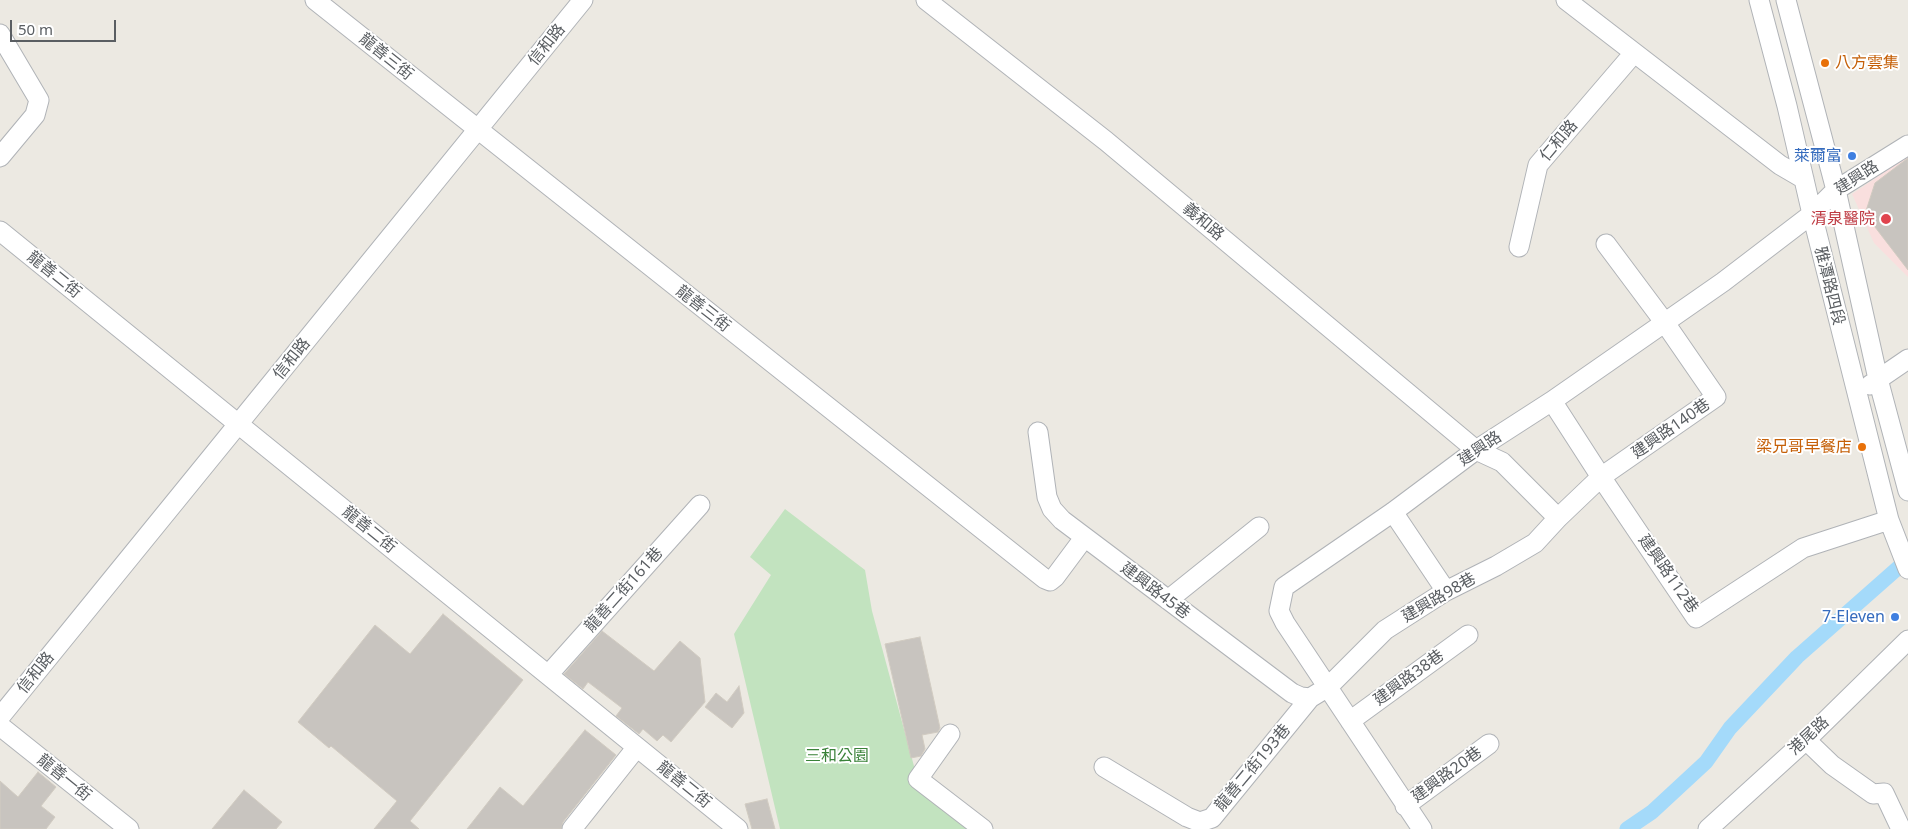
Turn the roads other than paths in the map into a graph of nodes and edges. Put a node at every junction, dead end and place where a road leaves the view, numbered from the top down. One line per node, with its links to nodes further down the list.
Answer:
1 (316, 0): 9 (street, 龍善三街)
2 (583, 0): 9 (street, 信和路)
3 (926, 0): 25 (street, 義和路)
4 (1566, 0): 8 (street)
5 (1760, 0): 12 (street, 雅潭路四段)
6 (1786, 0): 13 (street, 雅潭路四段)
7 (0, 34): 11 (street)
8 (1634, 53): 12 (street); 17 (street, 仁和路)
9 (478, 130): 23 (street, 信和路); 33 (street, 龍善三街)
10 (1908, 145): 13 (street, 建興路)
11 (0, 157)
12 (1804, 179): 14 (street, 雅潭路四段)
13 (1836, 190): 14 (street, 建興路); 20 (street, 雅潭路四段)
14 (1812, 214): 18 (street, 建興路); 21 (street, 雅潭路四段)
15 (0, 231): 23 (street, 龍善二街)
16 (1606, 244): 18 (street)
17 (1519, 247)
18 (1665, 323): 22 (street, 建興路); 26 (street, 建興路140巷)
19 (1908, 358): 20 (street)
20 (1878, 379): 21 (street); 27 (street, 雅潭路四段)
21 (1856, 394): 31 (street, 雅潭路四段)
22 (1552, 401): 25 (street, 建興路); 26 (street, 建興路112巷)
23 (239, 424): 39 (street, 龍善二街); 42 (street, 信和路)
24 (1038, 432): 33 (street, 建興路45巷)
25 (1476, 450): 29 (street, 建興路); 30 (street)
26 (1601, 477): 30 (street, 建興路98巷); 31 (street, 建興路112巷)
27 (1908, 492)
28 (700, 506): 39 (street, 龍善二街161巷)
29 (1393, 512): 35 (street); 40 (street, 建興路)
30 (1558, 518): 35 (street, 建興路98巷)
31 (1889, 520): 34 (street, 雅潭路四段)
32 (1259, 526): 36 (street)
33 (1084, 538): 36 (street, 建興路45巷)
34 (1908, 569)
35 (1446, 591): 40 (street, 建興路98巷)
36 (1168, 600): 41 (street, 建興路45巷)
37 (1468, 635): 43 (street, 建興路38巷)
38 (1908, 640): 46 (street, 港尾路)
39 (548, 675): 48 (street, 龍善二街)
40 (1328, 687): 41 (street); 43 (street, 建興路)
41 (1310, 698): 51 (street, 龍善二街193巷)
42 (0, 718)
43 (1350, 721): 50 (street, 建興路)
44 (0, 726): 52 (street, 龍善一街)
45 (950, 734): 55 (street)
46 (1806, 740): 57 (street, 港尾路); 58 (street)
47 (1489, 744): 50 (street, 建興路20巷)
48 (637, 747): 53 (street); 54 (street, 龍善二街)
49 (1104, 766): 51 (street, 龍善二街193巷)
50 (1406, 806): 56 (street, 建興路)
51 (1186, 823)
52 (129, 829)
53 (572, 829)
54 (738, 829)
55 (983, 829)
56 (1422, 829)
57 (1708, 829)
58 (1901, 829)

